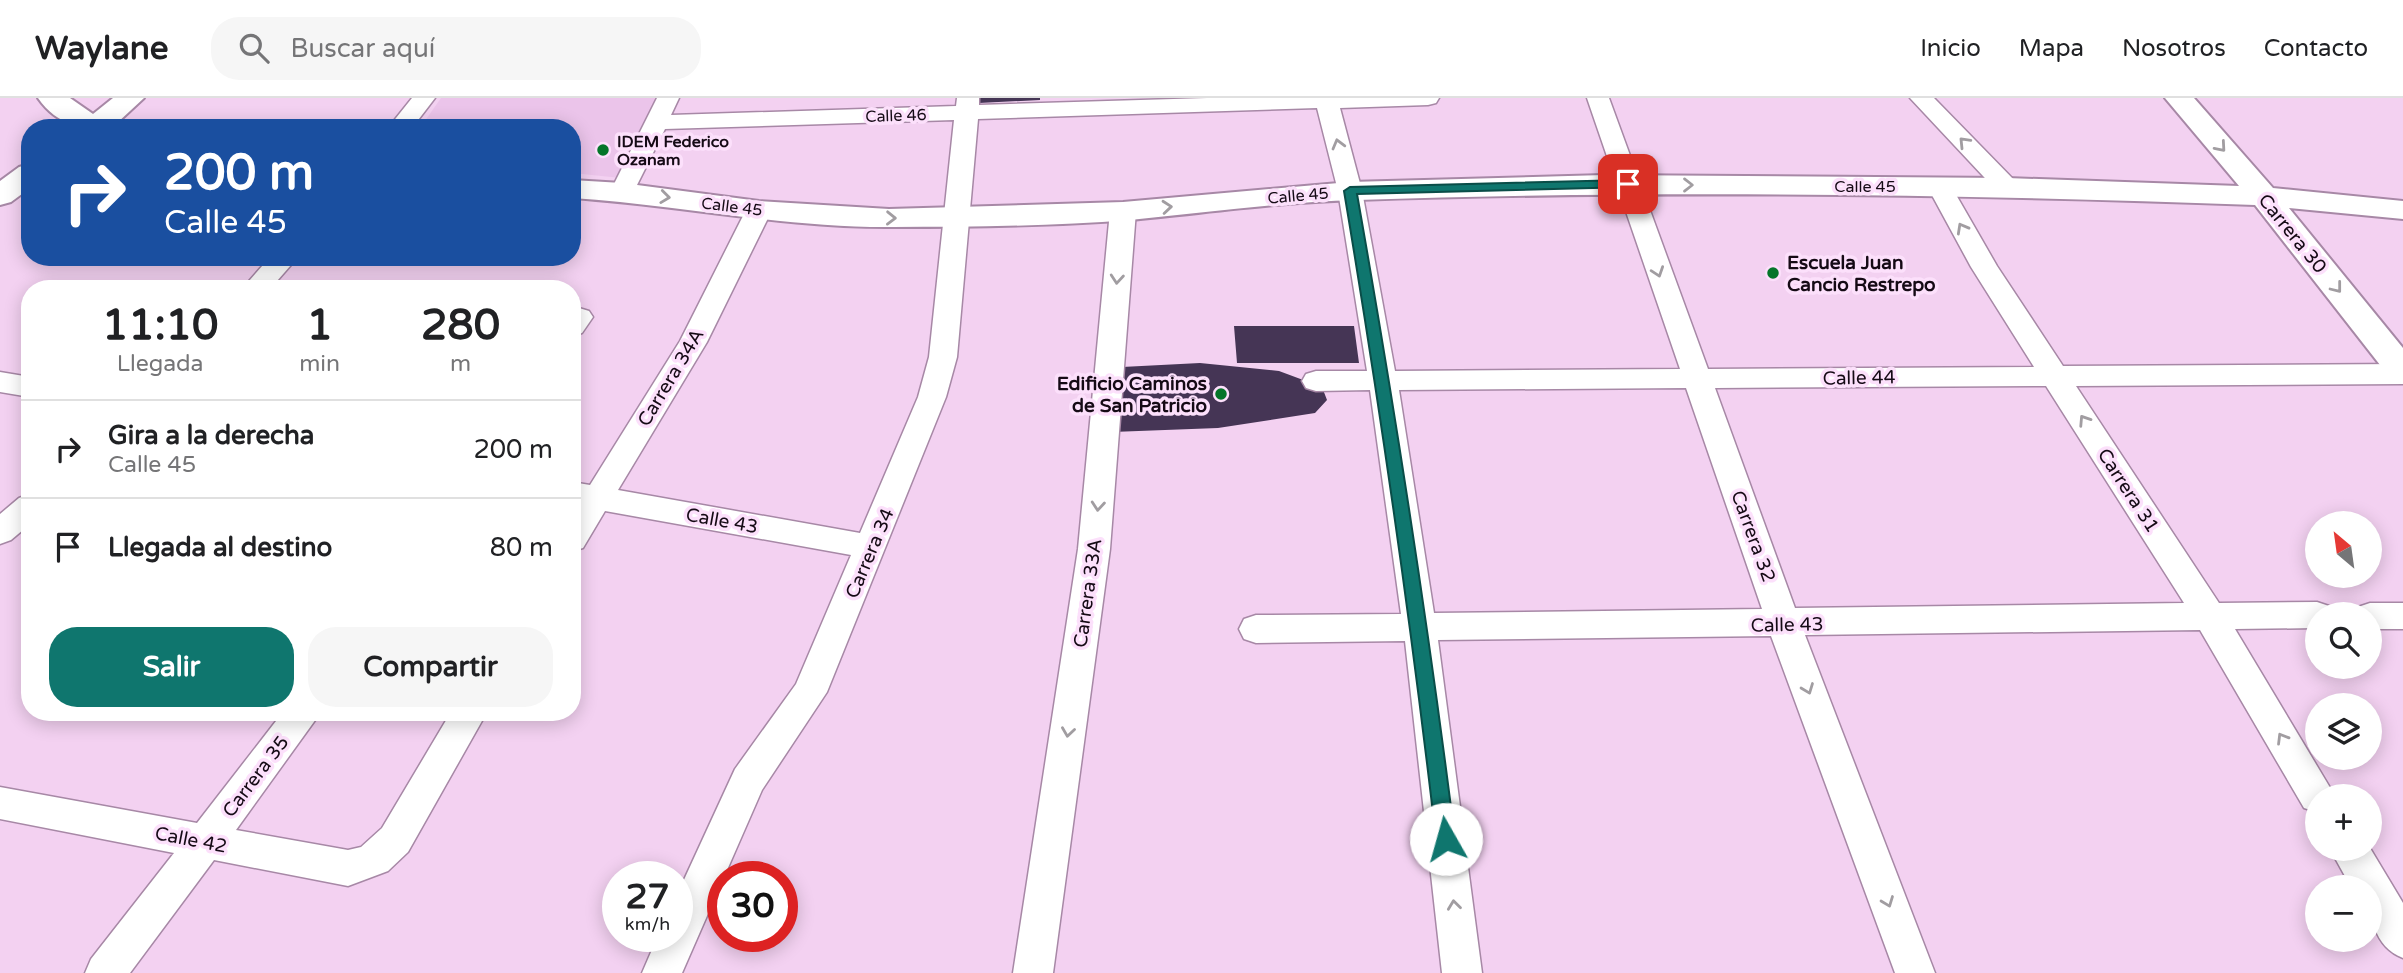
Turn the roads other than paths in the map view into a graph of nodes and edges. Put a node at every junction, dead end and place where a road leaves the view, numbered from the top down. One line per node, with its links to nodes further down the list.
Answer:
1 (52, 98): 11 (main road)
2 (130, 98): 12 (main road)
3 (424, 98): 13 (street)
4 (668, 98): 14 (street)
5 (1428, 98): 9 (street, Calle 46)
6 (1598, 98): 16 (street, Carrera 32)
7 (1921, 98): 18 (street, one-way to 7)
8 (2179, 98): 23 (main road, Carrera 30, one-way to 23)
9 (1326, 99): 10 (street, Calle 46); 20 (street, one-way to 9)
10 (968, 105): 14 (street, Calle 46); 27 (street, Carrera 34)
11 (80, 119)
12 (106, 119)
13 (407, 119)
14 (657, 122): 21 (street)
15 (21, 180): 22 (main road)
16 (1628, 184): 17 (main road, Calle 45, one-way to 17); 20 (main road, Calle 45); 32 (street, Carrera 32, one-way to 32)
17 (1938, 186): 18 (main road, Calle 45); 31 (street, Carrera 31, one-way to 17)
18 (2007, 187): 23 (main road, Calle 45)
19 (581, 190): 21 (main road, Calle 45)
20 (1350, 191): 26 (main road, Calle 45, one-way to 20); 33 (street)
21 (622, 192): 24 (main road, Calle 45, one-way to 24)
22 (0, 196)
23 (2264, 197): 25 (main road, Calle 45); 30 (main road, Carrera 30, one-way to 30)
24 (759, 209): 27 (main road, Calle 45, one-way to 27); 37 (street, Carrera 34A)
25 (2403, 210)
26 (1123, 211): 27 (main road, Calle 45); 57 (street, Carrera 33A, one-way to 57)
27 (955, 217): 40 (street, Carrera 34)
28 (277, 266): 29 (street)
29 (263, 280)
30 (2403, 373): 31 (street, Calle 44)
31 (2055, 375): 32 (street, Calle 44); 41 (street, Carrera 31, one-way to 31)
32 (1695, 379): 33 (street, Calle 44); 45 (street, Carrera 32)
33 (1383, 381): 35 (street, Calle 44); 46 (street)
34 (0, 382): 36 (street)
35 (1316, 382)
36 (21, 386)
37 (584, 496): 40 (street, Calle 43)
38 (21, 514): 39 (street)
39 (0, 533)
40 (872, 547): 56 (street, Carrera 34)
41 (2209, 615): 42 (street, Calle 43); 45 (street, Calle 43); 50 (street, Carrera 31, one-way to 41)
42 (2305, 615)
43 (2382, 616): 44 (street)
44 (2403, 616)
45 (1786, 624): 46 (street, Calle 43); 59 (street, Carrera 32, one-way to 59)
46 (1419, 627): 47 (street, Calle 43); 58 (street, one-way to 46)
47 (1256, 629)
48 (297, 721): 52 (street, Carrera 35)
49 (465, 721): 52 (street, Calle 42)
50 (2310, 784)
51 (0, 803): 52 (street, Calle 42)
52 (205, 842): 55 (street, Carrera 35)
53 (2356, 861): 54 (street)
54 (2403, 939)
55 (105, 973)
56 (662, 973)
57 (1033, 973)
58 (1462, 973)
59 (1915, 973)

